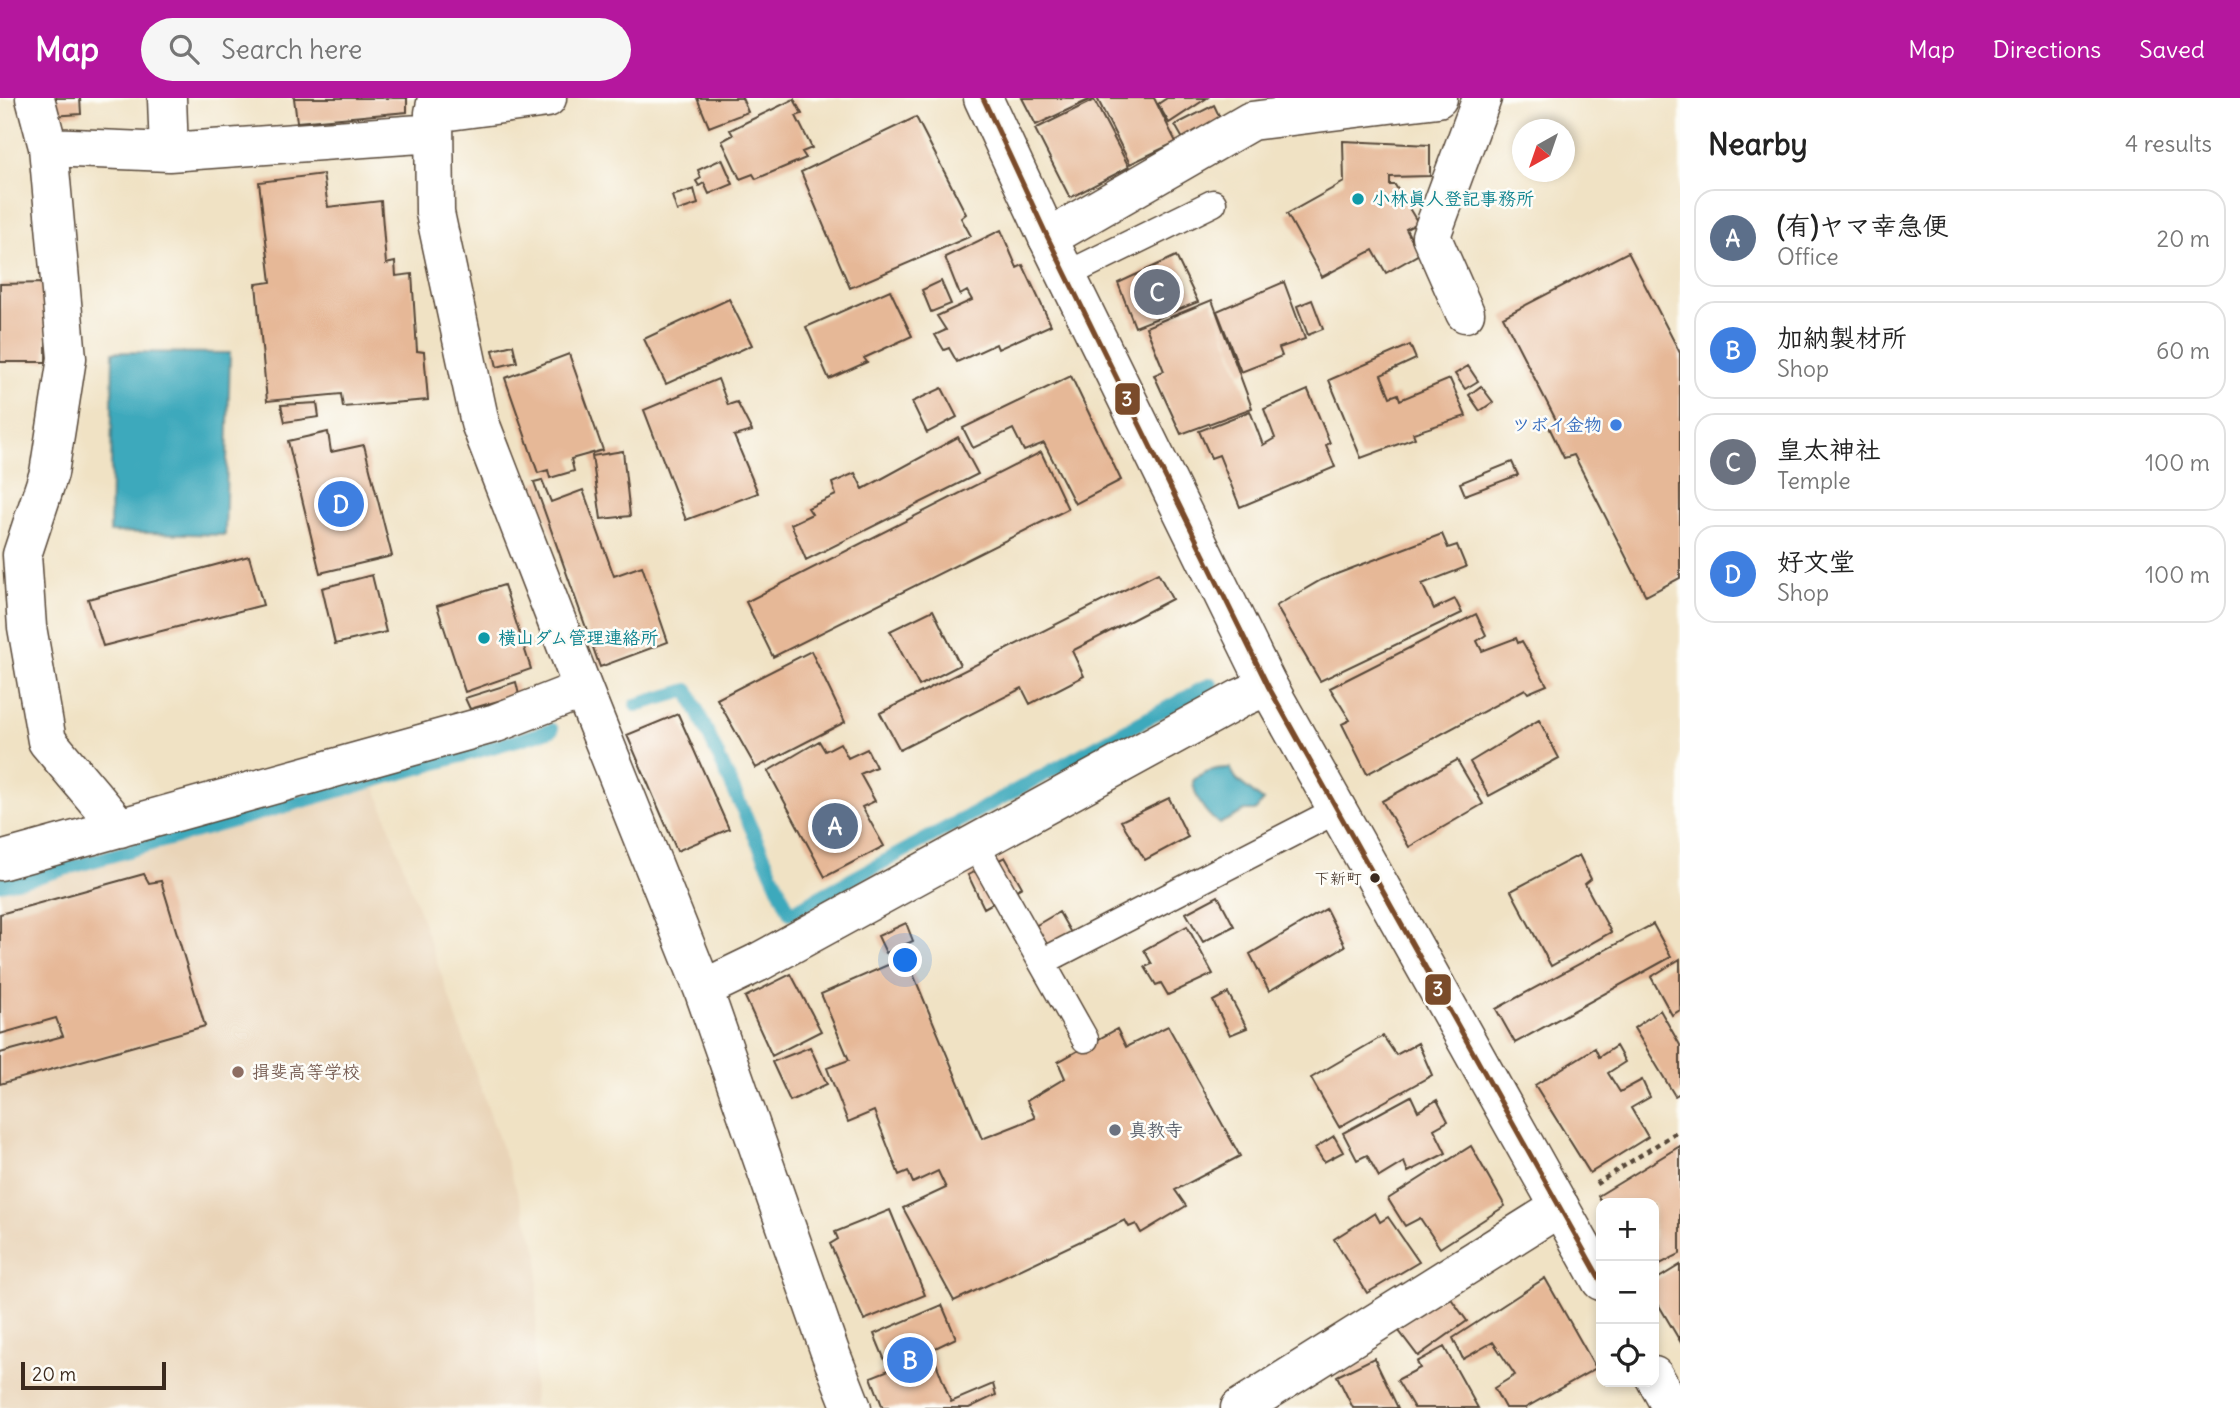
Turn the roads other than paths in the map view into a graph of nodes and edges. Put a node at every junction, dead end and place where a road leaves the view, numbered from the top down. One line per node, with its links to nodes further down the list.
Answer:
1 (35, 98): 9 (main road)
2 (167, 98): 10 (main road)
3 (547, 98): 8 (main road)
4 (983, 98): 12 (main road)
5 (1438, 98): 7 (main road)
6 (1482, 98): 14 (main road)
7 (1400, 100): 12 (main road)
8 (435, 115): 10 (main road); 16 (main road)
9 (48, 147): 10 (main road); 18 (main road)
10 (169, 152)
11 (1213, 204): 13 (lane)
12 (1048, 238): 13 (main road)
13 (1066, 275): 15 (main road)
14 (1465, 313)
15 (1268, 686): 17 (main road); 19 (main road)
16 (583, 689): 18 (main road); 22 (main road)
17 (1337, 810): 21 (lane); 24 (main road)
18 (120, 828): 20 (main road)
19 (975, 844): 21 (lane); 22 (main road)
20 (0, 861)
21 (1042, 962): 23 (lane)
22 (703, 989): 27 (main road)
23 (1085, 1040)
24 (1560, 1207): 25 (main road); 28 (main road)
25 (1596, 1272)
26 (1659, 1385): 29 (main road)
27 (852, 1408)
28 (1240, 1408)
29 (1672, 1408)

